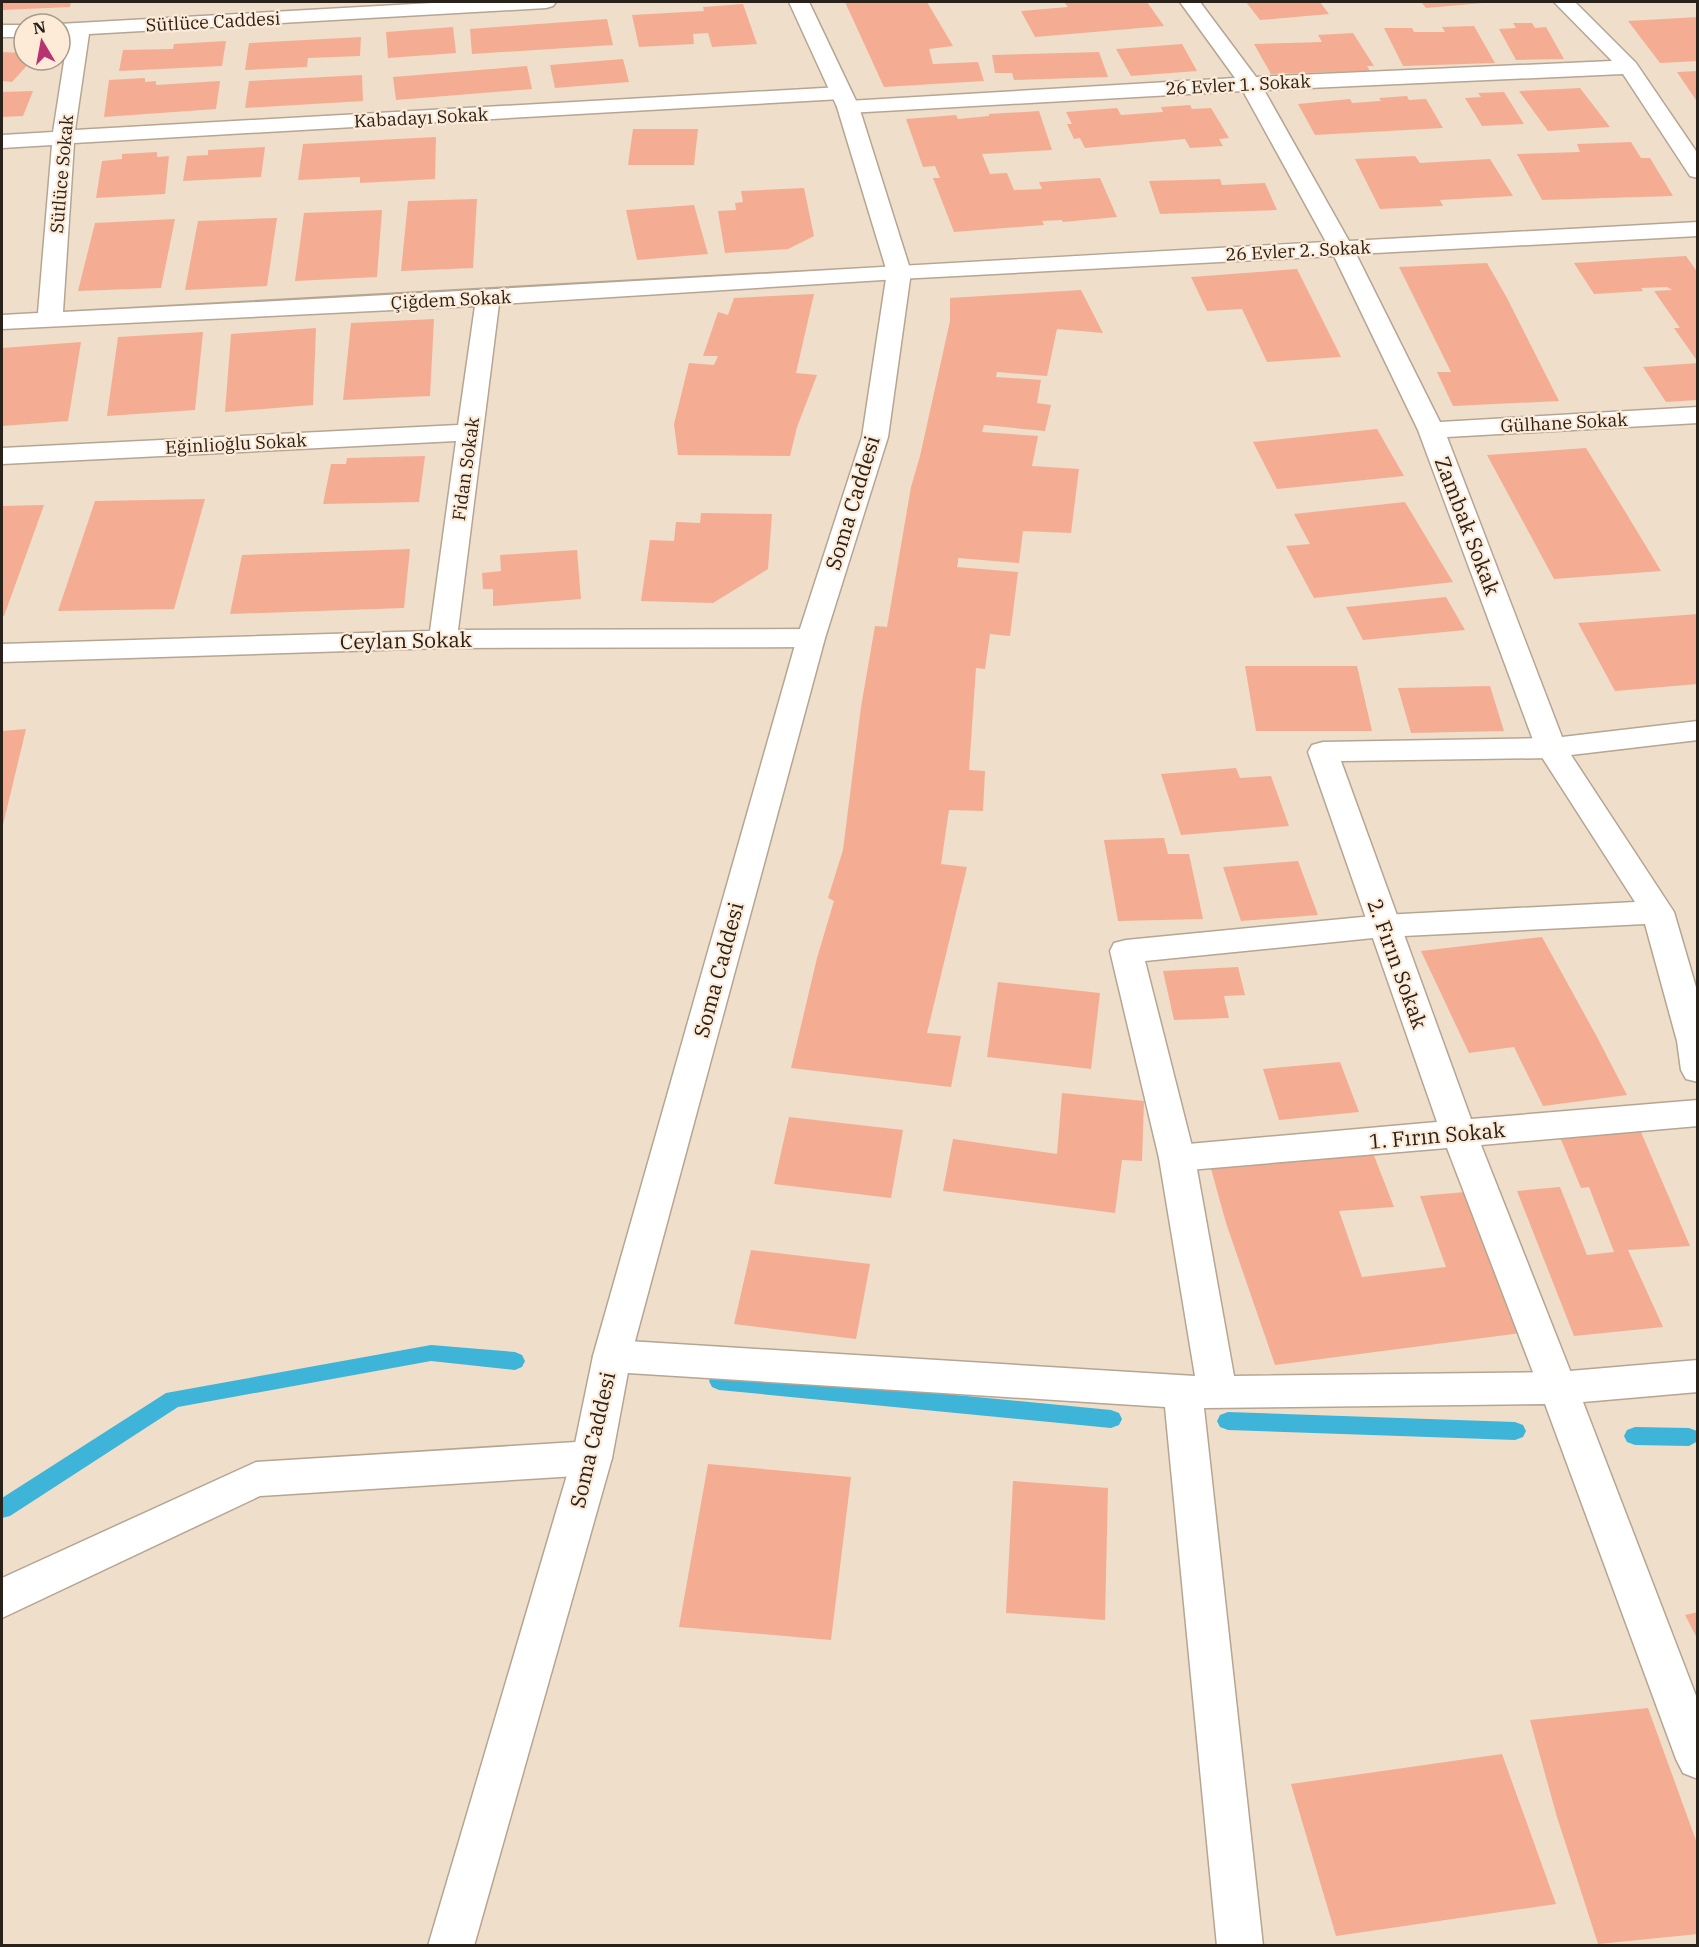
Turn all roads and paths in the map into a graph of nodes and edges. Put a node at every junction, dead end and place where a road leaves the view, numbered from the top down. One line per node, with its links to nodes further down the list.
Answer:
1 (546, 2): 5 (street, Sütlüce Caddesi)
2 (799, 2): 10 (street, Soma Caddesi)
3 (1190, 2): 9 (street, Zambak Sokak)
4 (1564, 2): 7 (street)
5 (457, 5): 6 (street, Sütlüce Caddesi)
6 (72, 30)
7 (1629, 67): 9 (street, 26 Evler 1. Sokak); 13 (street)
8 (67, 72): 11 (street, Sütlüce Sokak)
9 (1250, 84): 10 (street, 26 Evler 1. Sokak); 15 (street, Zambak Sokak)
10 (844, 100): 11 (street, Kabadayı Sokak); 16 (street, Soma Caddesi)
11 (63, 139): 12 (street, Kabadayı Sokak); 18 (street, Sütlüce Sokak)
12 (2, 141)
13 (1698, 171)
14 (1698, 229): 15 (street, 26 Evler 2. Sokak)
15 (1342, 249): 16 (street, 26 Evler 2. Sokak); 21 (street, Zambak Sokak)
16 (899, 272): 17 (street, Çiğdem Sokak); 24 (street, Soma Caddesi)
17 (488, 298): 18 (street, Çiğdem Sokak); 22 (street, Fidan Sokak)
18 (50, 320): 19 (street, Çiğdem Sokak)
19 (2, 321)
20 (1698, 415): 21 (street, Gülhane Sokak)
21 (1431, 430): 28 (street, Zambak Sokak)
22 (471, 432): 23 (street, Eğinlioğlu Sokak); 25 (street, Fidan Sokak)
23 (2, 456)
24 (811, 638): 25 (street, Ceylan Sokak); 35 (street, Soma Caddesi)
25 (443, 639): 26 (street, Ceylan Sokak)
26 (2, 653)
27 (1698, 730): 28 (street)
28 (1551, 748): 29 (street, Zambak Sokak); 30 (street, 2. Fırın Sokak)
29 (1658, 912): 30 (street); 31 (street, Zambak Sokak)
30 (1383, 926): 33 (street, 2. Fırın Sokak); 34 (street)
31 (1696, 1051)
32 (1698, 1113): 33 (street, 1. Fırın Sokak)
33 (1459, 1134): 34 (street, 1. Fırın Sokak); 37 (street, 2. Fırın Sokak)
34 (1177, 1158): 38 (street)
35 (612, 1356): 38 (street); 39 (street, Soma Caddesi)
36 (1698, 1376): 37 (street)
37 (1558, 1388): 38 (street); 41 (street, 2. Fırın Sokak)
38 (1200, 1392): 43 (street)
39 (592, 1458): 40 (street); 42 (street, Soma Caddesi)
40 (2, 1600)
41 (1698, 1759)
42 (451, 1946)
43 (1240, 1946)

